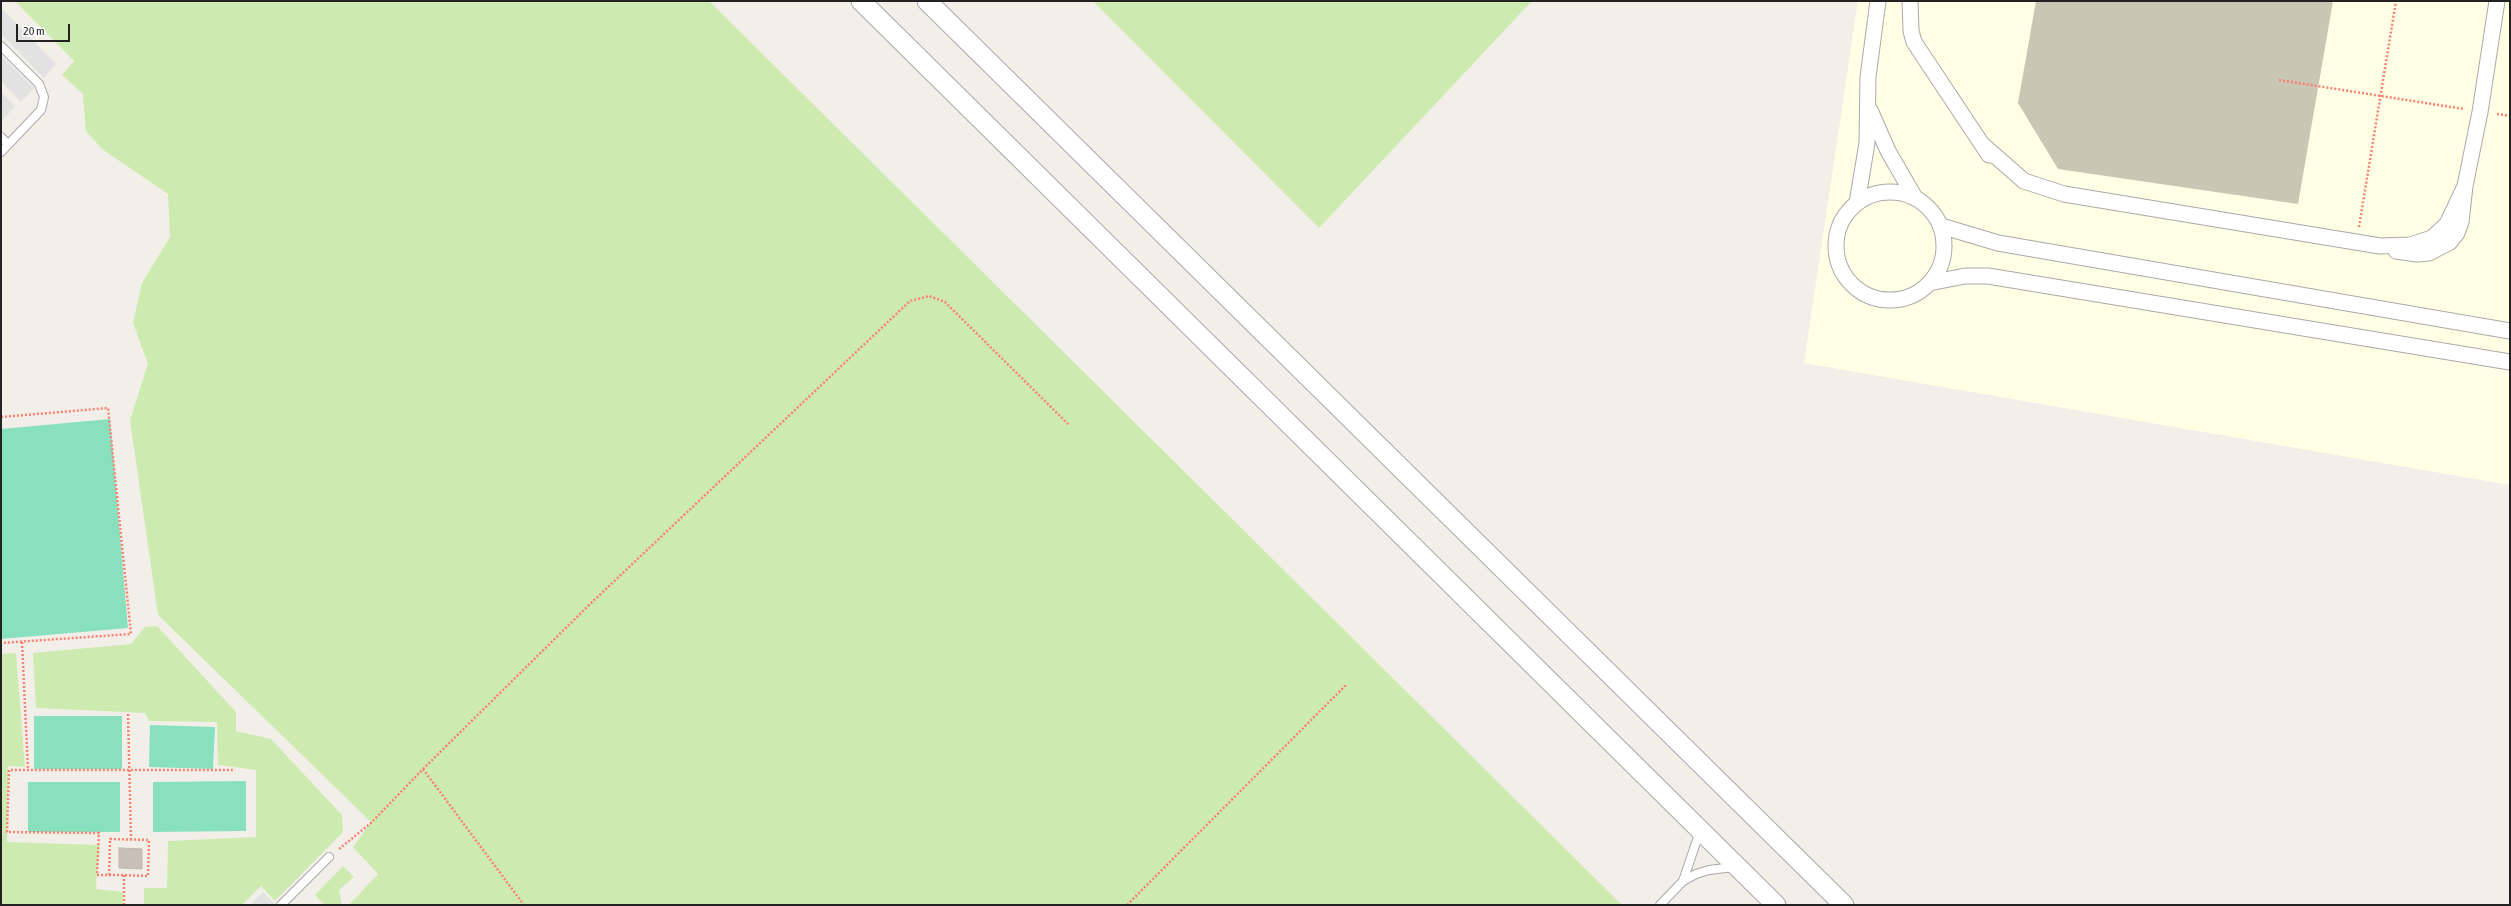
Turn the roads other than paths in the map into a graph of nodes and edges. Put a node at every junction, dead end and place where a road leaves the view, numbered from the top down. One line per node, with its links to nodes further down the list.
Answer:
1 (861, 1): 19 (street)
2 (927, 1): 26 (street)
3 (1878, 1): 9 (street)
4 (1903, 1): 8 (street)
5 (1910, 1): 8 (street)
6 (2497, 1): 8 (street)
7 (1, 46): 11 (lane)
8 (1935, 77)
9 (1868, 104): 13 (street); 14 (street)
10 (1, 137): 11 (lane)
11 (8, 144): 12 (lane)
12 (1, 152)
13 (1914, 196): 14 (street); 15 (street)
14 (1857, 203): 16 (street)
15 (1941, 226): 16 (street); 17 (street)
16 (1929, 283): 18 (street)
17 (2510, 331)
18 (2510, 362)
19 (1700, 831): 21 (street); 22 (lane)
20 (328, 857): 23 (lane)
21 (1737, 867): 22 (lane); 25 (street)
22 (1683, 881): 24 (lane)
23 (281, 905)
24 (1660, 905)
25 (1776, 905)
26 (1844, 905)

